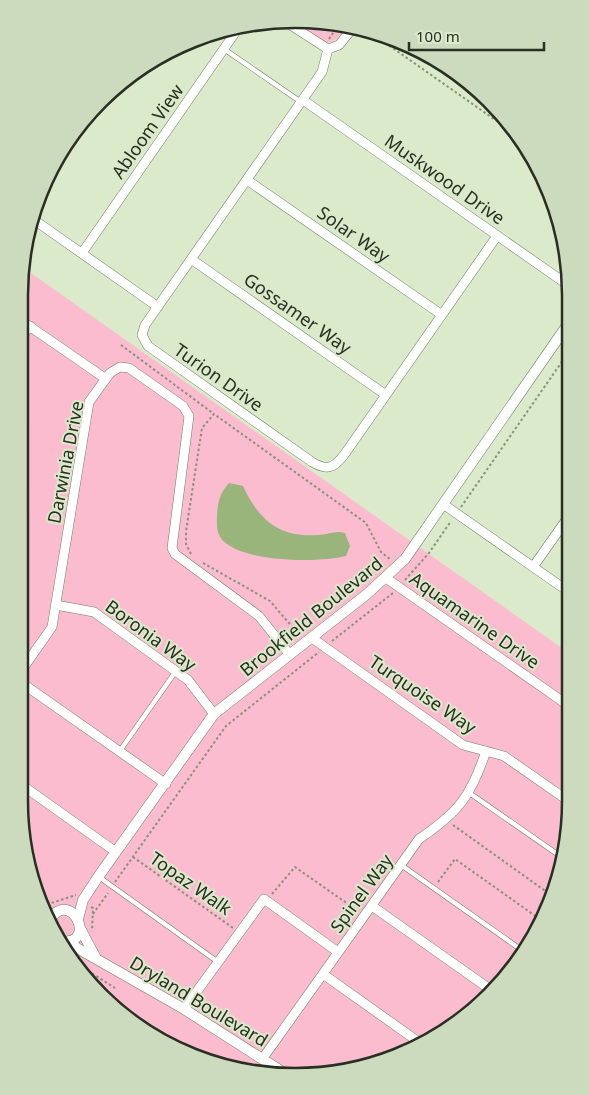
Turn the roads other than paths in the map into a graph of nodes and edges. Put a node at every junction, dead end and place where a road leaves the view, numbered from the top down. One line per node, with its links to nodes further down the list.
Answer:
1 (295, 28): 5 (street)
2 (348, 33): 5 (street)
3 (234, 35): 4 (street, Abloom View)
4 (224, 49): 6 (lane); 10 (street, Abloom View)
5 (328, 49): 6 (street, Turion Drive)
6 (302, 101): 7 (street, Turion Drive); 9 (street, Muskwood Drive)
7 (247, 180): 11 (street, Turion Drive); 14 (street, Solar Way)
8 (38, 223): 10 (street)
9 (497, 236): 12 (street, Muskwood Drive); 14 (street, Turion Drive)
10 (82, 253): 13 (street)
11 (191, 259): 13 (street, Turion Drive); 19 (street, Gossamer Way)
12 (561, 279)
13 (158, 307): 19 (street, Turion Drive)
14 (442, 315): 19 (street, Turion Drive)
15 (30, 326): 16 (street); 18 (street)
16 (28, 329)
17 (562, 333): 20 (street, Brookfield Boulevard)
18 (106, 379): 25 (street, Darwinia Drive); 27 (street, Darwinia Drive)
19 (386, 394)
20 (443, 504): 22 (street); 23 (street, Brookfield Boulevard)
21 (562, 526): 22 (street)
22 (533, 567): 24 (street)
23 (386, 578): 26 (street, Brookfield Boulevard); 31 (street, Aquamarine Drive)
24 (562, 587)
25 (56, 605): 28 (street, Darwinia Drive); 29 (street, Boronia Way)
26 (308, 640): 27 (street, Brookfield Boulevard); 33 (street, Turquoise Way)
27 (290, 655): 32 (street, Brookfield Boulevard)
28 (28, 661)
29 (176, 671): 32 (street, Boronia Way); 34 (lane)
30 (28, 687): 34 (street)
31 (562, 701)
32 (214, 714): 35 (street, Brookfield Boulevard)
33 (486, 751): 37 (street, Spinel Way); 38 (street, Turquoise Way)
34 (120, 752): 35 (street)
35 (166, 784): 39 (street, Brookfield Boulevard)
36 (28, 789): 39 (street)
37 (468, 792): 40 (lane); 41 (street, Spinel Way)
38 (562, 796)
39 (116, 852): 42 (street, Brookfield Boulevard)
40 (556, 853)
41 (401, 865): 44 (street, Spinel Way); 50 (lane)
42 (98, 877): 43 (street, Brookfield Boulevard); 53 (lane)
43 (83, 900): 45 (street, Brookfield Boulevard); 47 (street, Brookfield Boulevard)
44 (372, 906): 51 (street, Spinel Way); 55 (street)
45 (64, 910): 46 (street, Brookfield Boulevard); 47 (street)
46 (53, 915)
47 (79, 924): 48 (street); 52 (street)
48 (67, 940)
49 (68, 943): 52 (street, Dryland Boulevard)
50 (518, 947)
51 (338, 952): 53 (street); 54 (street, Spinel Way)
52 (97, 959): 56 (street, Dryland Boulevard)
53 (218, 962): 56 (street)
54 (323, 974): 57 (street); 58 (street, Spinel Way)
55 (486, 986)
56 (184, 1009): 58 (street, Dryland Boulevard)
57 (415, 1039)
58 (263, 1058): 59 (street, Dryland Boulevard)
59 (275, 1067)

